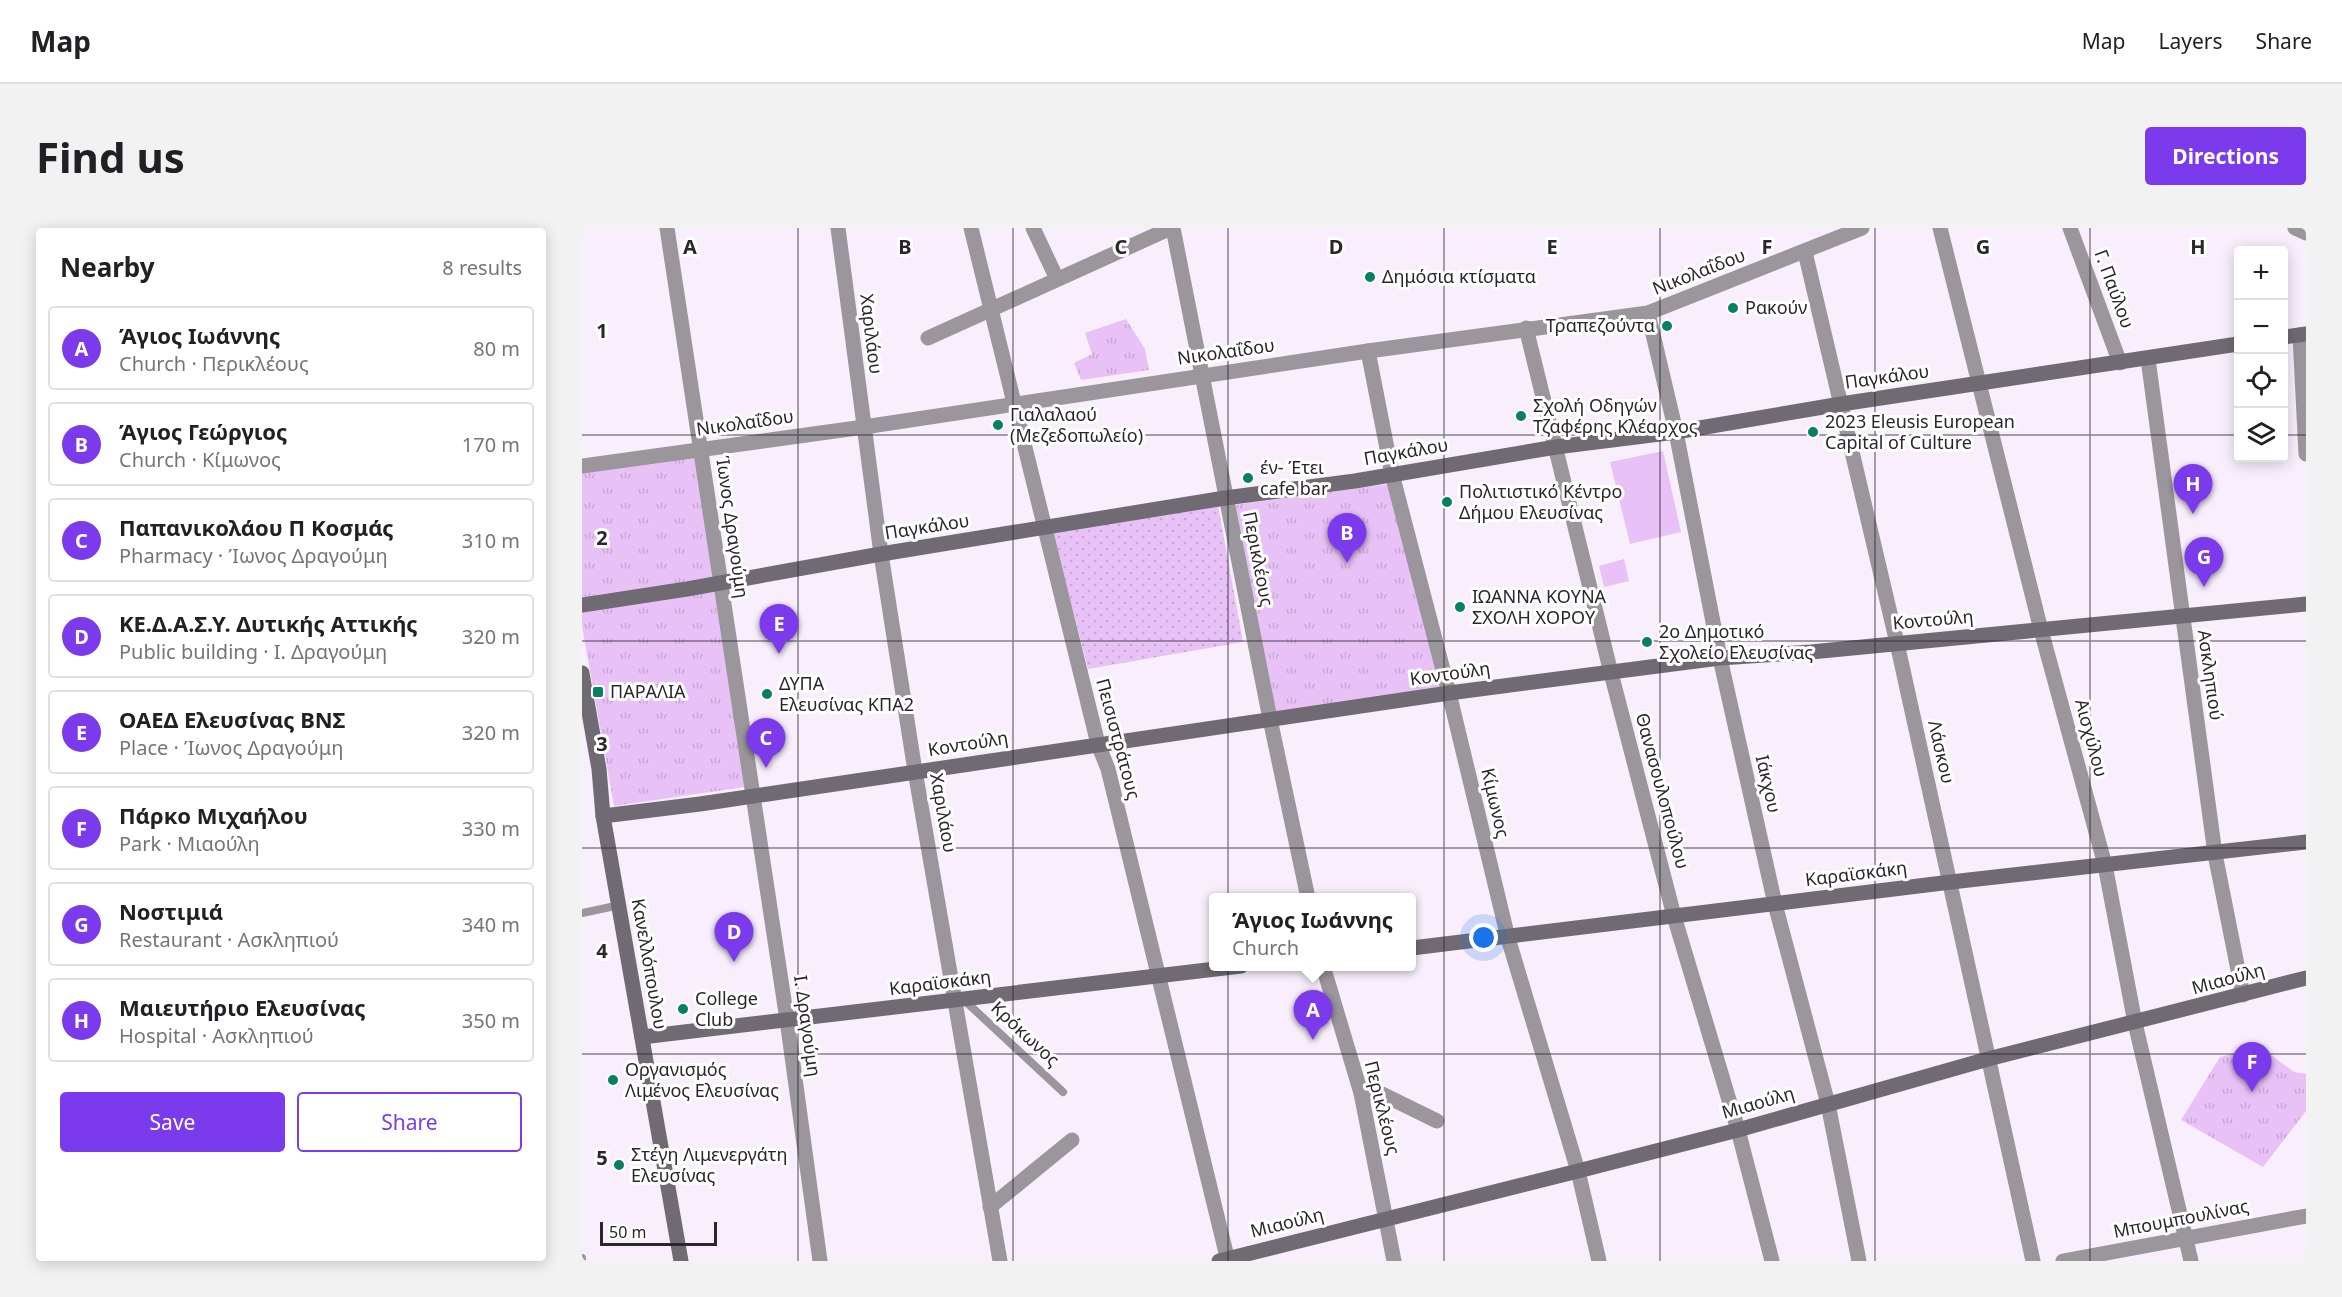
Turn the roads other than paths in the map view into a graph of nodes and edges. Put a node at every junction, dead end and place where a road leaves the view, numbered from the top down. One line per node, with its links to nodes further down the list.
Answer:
1 (667, 228): 30 (street, Ίωνος Δραγούμη)
2 (838, 228): 27 (street, Χαριλάου)
3 (970, 228): 13 (street, Πεισιστράτους)
4 (1033, 228): 12 (street)
5 (1172, 228): 12 (street); 23 (street, Περικλέους)
6 (1862, 228): 11 (street, Νικολαΐδου)
7 (1940, 228): 24 (street, Αισχύλου)
8 (2070, 228): 22 (street, Γ. Παύλου)
9 (2295, 228): 10 (street)
10 (2306, 233)
11 (1805, 252): 14 (street, Νικολαΐδου); 26 (street, Λάσκου)
12 (1057, 279): 13 (street)
13 (989, 309): 18 (street); 25 (street, Πεισιστράτους)
14 (1648, 313): 15 (street, Νικολαΐδου); 28 (street, Ιάκχου)
15 (1526, 328): 20 (street, Νικολαΐδου); 29 (street, Θανασουλοπούλου)
16 (2303, 334): 17 (main road); 31 (street)
17 (2288, 336)
18 (928, 338)
19 (2234, 345): 21 (main road, Παγκάλου)
20 (1368, 351): 23 (street, Νικολαΐδου); 33 (street, Κίμωνος)
21 (2148, 359): 22 (main road, Παγκάλου); 40 (street, Ασκληπιού)
22 (2120, 363): 24 (main road, Παγκάλου)
23 (1203, 376): 25 (street, Νικολαΐδου); 34 (street, Περικλέους)
24 (1979, 384): 26 (main road, Παγκάλου); 41 (street, Αισχύλου)
25 (1012, 403): 27 (street, Νικολαΐδου); 35 (street, Πεισιστράτους)
26 (1841, 404): 28 (main road, Παγκάλου); 42 (street, Λάσκου)
27 (864, 427): 30 (street, Νικολαΐδου); 36 (street, Χαριλάου)
28 (1676, 432): 29 (main road, Παγκάλου); 43 (street, Ιάκχου)
29 (1556, 447): 33 (main road, Παγκάλου); 45 (street, Θανασουλοπούλου)
30 (701, 448): 32 (street, Νικολαΐδου); 37 (street, Ίωνος Δραγούμη)
31 (2306, 454)
32 (582, 466)
33 (1392, 474): 34 (main road, Παγκάλου); 46 (street, Κίμωνος)
34 (1226, 498): 35 (main road, Παγκάλου); 47 (street, Περικλέους)
35 (1044, 529): 36 (main road, Παγκάλου); 48 (street, Πεισιστράτους)
36 (881, 554): 37 (main road, Παγκάλου); 49 (street, Χαριλάου)
37 (720, 582): 39 (main road, Παγκάλου); 50 (street, Ίωνος Δραγούμη)
38 (2306, 604): 40 (main road, Κοντούλη)
39 (582, 605)
40 (2182, 617): 41 (main road, Κοντούλη); 53 (street, Ασκληπιού)
41 (2041, 630): 42 (main road, Κοντούλη); 54 (street, Αισχύλου)
42 (1897, 643): 43 (main road, Κοντούλη); 55 (street, Λάσκου)
43 (1720, 658): 45 (main road, Κοντούλη); 57 (street, Ιάκχου)
44 (582, 673): 51 (main road, Κανελλόπουλου)
45 (1611, 673): 46 (main road, Κοντούλη); 60 (street, Θανασουλοπούλου)
46 (1449, 693): 47 (main road, Κοντούλη); 61 (street, Κίμωνος)
47 (1270, 719): 48 (main road, Κοντούλη); 56 (street, Περικλέους)
48 (1098, 744): 49 (main road, Κοντούλη); 65 (street, Πεισιστράτους)
49 (915, 771): 50 (main road, Κοντούλη); 68 (street, Χαριλάου)
50 (751, 796): 51 (main road, Κοντούλη); 69 (street, Ι. Δραγούμη)
51 (603, 816): 58 (main road, Κανελλόπουλου)
52 (2306, 842): 53 (main road, Καραϊσκάκη)
53 (2215, 854): 54 (main road, Καραϊσκάκη); 67 (street, Ασκληπιού)
54 (2105, 866): 55 (main road, Καραϊσκάκη); 70 (street, Αισχύλου)
55 (1951, 882): 57 (main road, Καραϊσκάκη); 72 (street, Λάσκου)
56 (1307, 893)
57 (1775, 904): 60 (main road, Καραϊσκάκη); 75 (street, Ιάκχου)
58 (620, 905): 59 (lane); 71 (main road, Κανελλόπουλου)
59 (582, 913)
60 (1674, 916): 61 (main road, Καραϊσκάκη); 77 (street, Θανασουλοπούλου)
61 (1508, 938): 62 (main road, Καραϊσκάκη); 79 (street, Κίμωνος)
62 (1416, 948)
63 (1209, 970): 65 (main road, Καραϊσκάκη)
64 (1324, 971): 74 (street, Περικλέους)
65 (1157, 976): 68 (main road, Καραϊσκάκη); 84 (street, Πεισιστράτους)
66 (2306, 978): 67 (main road, Μιαούλη)
67 (2242, 995): 70 (main road, Μιαούλη)
68 (959, 1000): 69 (main road, Καραϊσκάκη); 73 (lane, Κρόκωνος); 80 (street, Χαριλάου)
69 (787, 1020): 71 (main road, Καραϊσκάκη); 86 (street, Ι. Δραγούμη)
70 (2135, 1023): 72 (main road, Μιαούλη); 83 (street, Αισχύλου)
71 (642, 1037): 85 (main road, Κανελλόπουλου)
72 (1988, 1059): 75 (main road, Μιαούλη); 92 (street, Λάσκου)
73 (1063, 1092)
74 (1361, 1093): 76 (street); 82 (street, Περικλέους)
75 (1828, 1104): 77 (main road, Μιαούλη); 91 (street, Ιάκχου)
76 (1437, 1121)
77 (1738, 1130): 79 (main road, Μιαούλη); 90 (street, Θανασουλοπούλου)
78 (1072, 1140): 80 (street)
79 (1578, 1172): 82 (main road, Μιαούλη); 89 (street, Κίμωνος)
80 (990, 1208): 87 (street, Χαριλάου)
81 (2306, 1216): 83 (street, Μπουμπουλίνας)
82 (1387, 1218): 84 (main road, Μιαούλη); 88 (street, Περικλέους)
83 (2185, 1239): 93 (street, Μπουμπουλίνας); 94 (street, Αισχύλου)
84 (1225, 1260)
85 (681, 1261)
86 (820, 1261)
87 (1000, 1261)
88 (1395, 1261)
89 (1599, 1261)
90 (1772, 1261)
91 (1859, 1261)
92 (2033, 1261)
93 (2063, 1261)
94 (2191, 1261)

